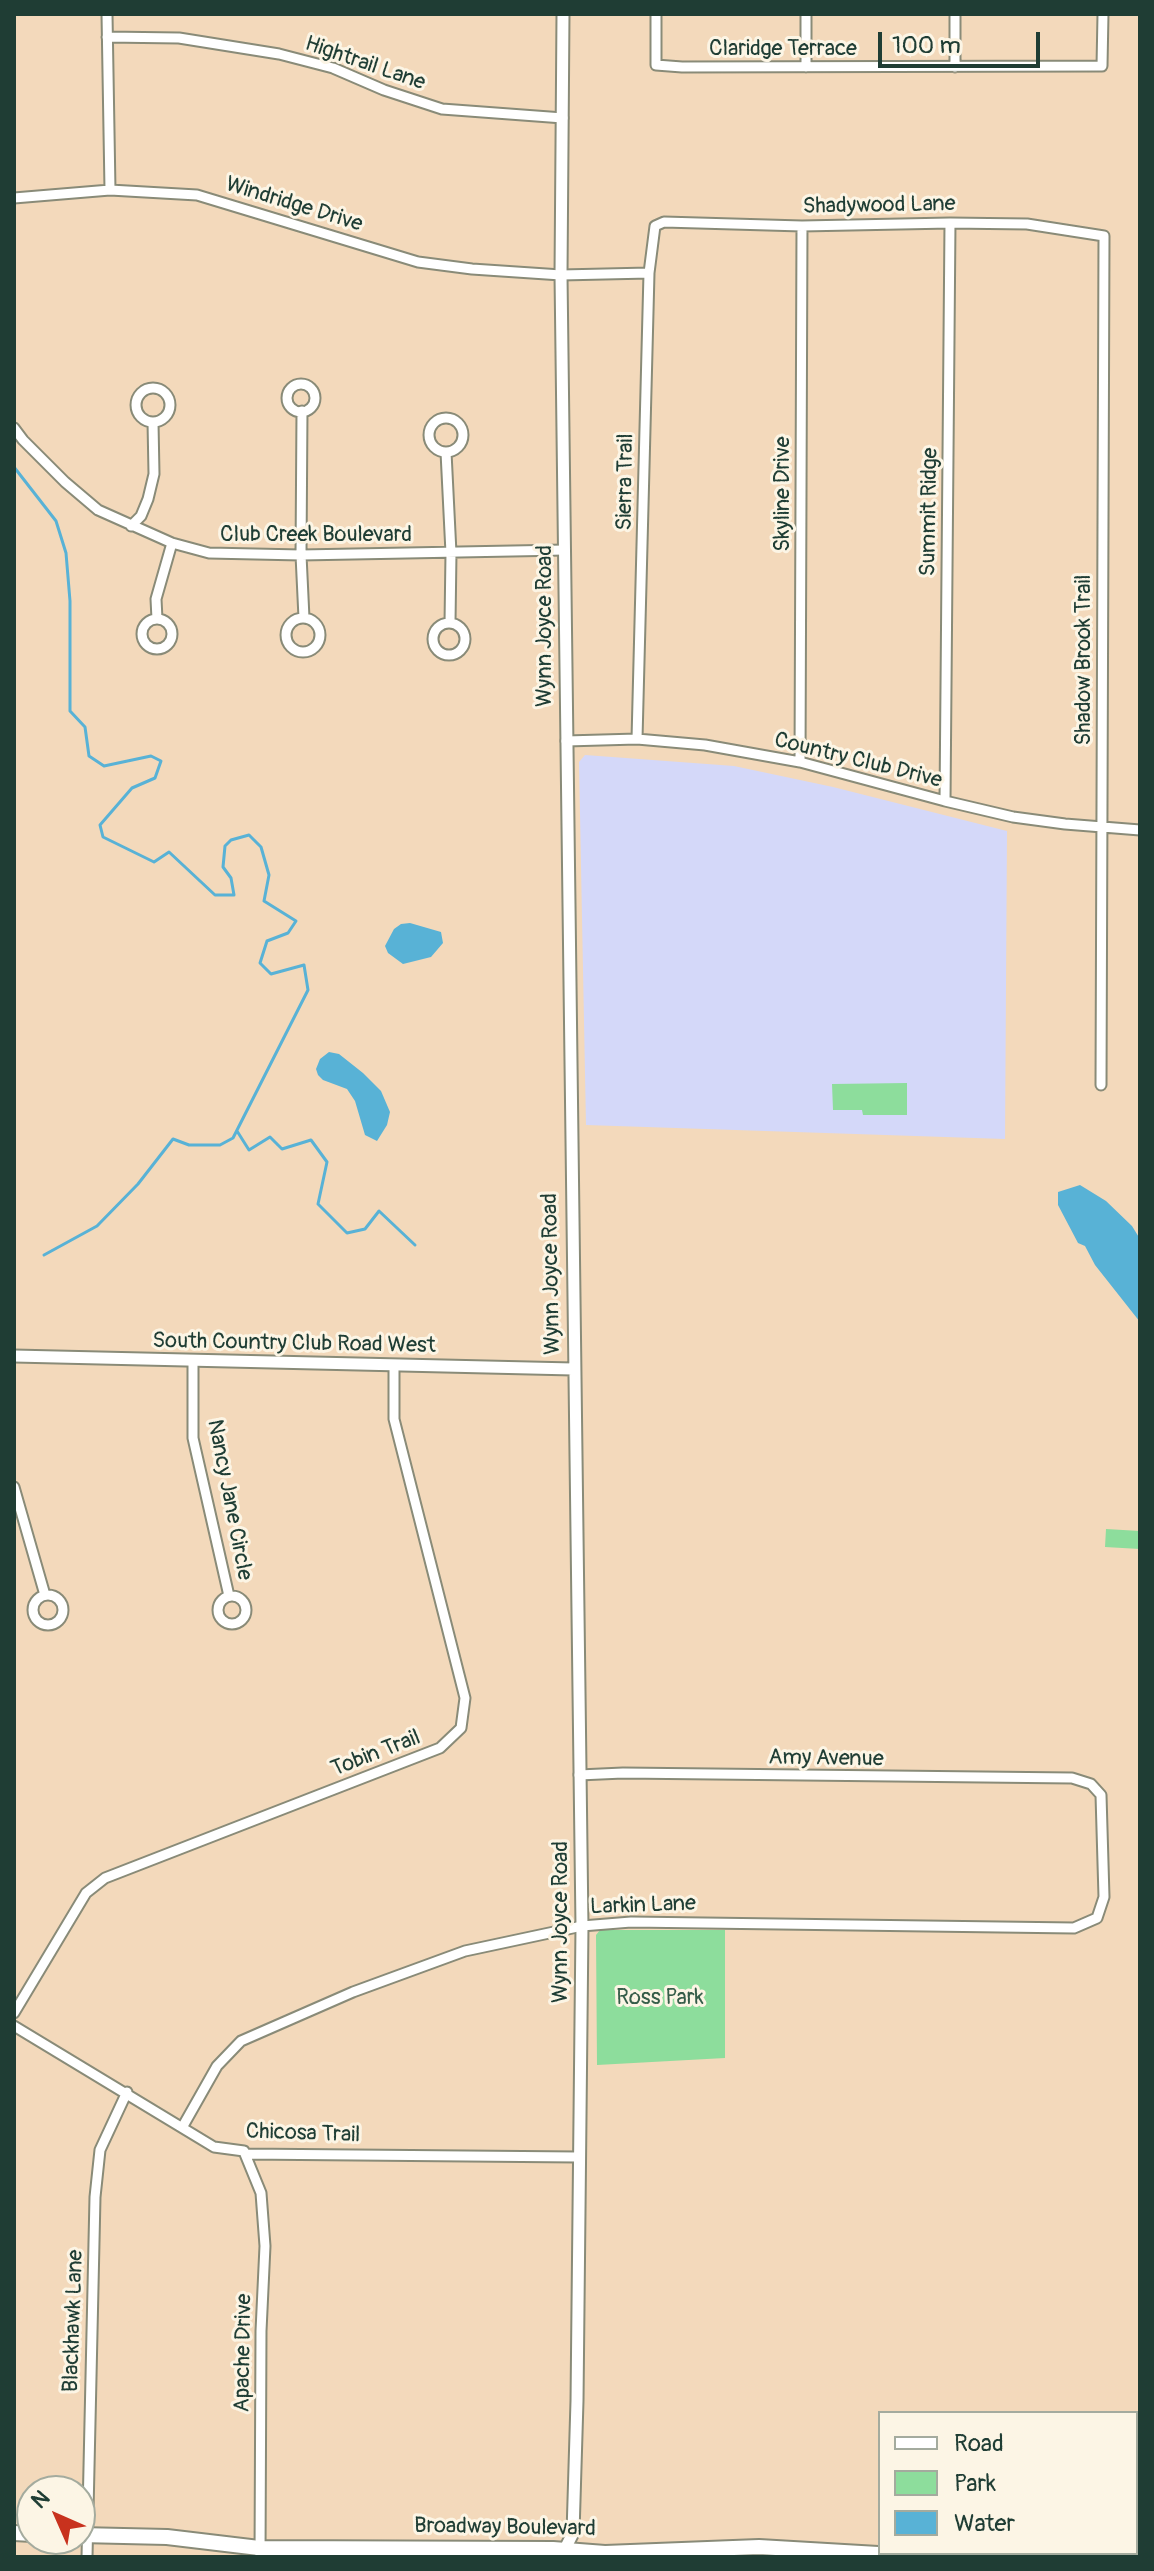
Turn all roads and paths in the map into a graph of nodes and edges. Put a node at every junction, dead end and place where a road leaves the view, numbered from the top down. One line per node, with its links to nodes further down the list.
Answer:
1 (107, 14): 7 (street)
2 (563, 14): 10 (street, Wynn Joyce Road)
3 (656, 14): 8 (street, Claridge Terrace)
4 (806, 14): 8 (street)
5 (955, 14): 9 (street)
6 (1103, 14): 9 (street, Claridge Terrace)
7 (107, 37): 10 (street, Hightrail Lane); 11 (street)
8 (806, 67): 9 (street, Claridge Terrace)
9 (955, 67)
10 (563, 118): 18 (street, Wynn Joyce Road)
11 (110, 190): 12 (street, Windridge Drive); 18 (street, Windridge Drive)
12 (14, 198)
13 (950, 223): 15 (street, Shadywood Lane); 16 (street, Shadywood Lane); 34 (street, Summit Ridge)
14 (655, 226): 15 (street, Shadywood Lane); 17 (street, Sierra Trail)
15 (802, 226): 33 (street, Skyline Drive)
16 (1104, 236): 35 (street, Shadow Brook Trail)
17 (649, 273): 18 (street, Windridge Drive); 31 (street, Sierra Trail)
18 (561, 275): 25 (street, Wynn Joyce Road)
19 (302, 411): 27 (street)
20 (153, 422): 23 (street)
21 (14, 428): 23 (street, Club Creek Boulevard)
22 (446, 452): 26 (street)
23 (131, 526): 24 (street, Club Creek Boulevard)
24 (172, 543): 27 (street, Club Creek Boulevard); 29 (street)
25 (565, 550): 26 (street, Club Creek Boulevard); 32 (street, Wynn Joyce Road)
26 (451, 553): 27 (street, Club Creek Boulevard); 30 (street)
27 (301, 555): 28 (street)
28 (304, 618)
29 (157, 619)
30 (450, 623)
31 (637, 739): 32 (street, Country Club Drive); 33 (street, Country Club Drive)
32 (566, 741): 41 (street, Wynn Joyce Road)
33 (800, 762): 34 (street, Country Club Drive)
34 (945, 801): 35 (street, Country Club Drive)
35 (1101, 827): 36 (street, Country Club Drive); 37 (street, Shadow Brook Trail)
36 (1140, 830)
37 (1101, 1085)
38 (14, 1356): 39 (street, South Country Club Road West)
39 (193, 1362): 40 (street, South Country Club Road West); 44 (street, Nancy Jane Circle)
40 (394, 1366): 41 (street, South Country Club Road West); 48 (street, Tobin Trail)
41 (573, 1369): 45 (street, Wynn Joyce Road)
42 (14, 1487): 43 (street)
43 (45, 1595)
44 (229, 1596)
45 (579, 1775): 46 (street, Wynn Joyce Road); 47 (street, Amy Avenue)
46 (582, 1926): 47 (street, Larkin Lane); 51 (street, Larkin Lane); 53 (street, Wynn Joyce Road)
47 (1074, 1928)
48 (14, 2013)
49 (14, 2026): 50 (street, Chicosa Trail)
50 (127, 2092): 51 (street, Chicosa Trail); 54 (street, Blackhawk Lane)
51 (183, 2126): 52 (street, Chicosa Trail)
52 (245, 2154): 53 (street, Chicosa Trail); 59 (street, Apache Drive)
53 (577, 2157): 55 (street, Wynn Joyce Road)
54 (86, 2475)
55 (573, 2533): 57 (street, Wynn Joyce Road); 58 (street)
56 (96, 2535): 59 (main road, Broadway Boulevard)
57 (565, 2549): 58 (main road, Broadway Boulevard); 60 (main road, Broadway Boulevard)
58 (583, 2551): 61 (main road, Broadway Boulevard)
59 (259, 2552): 60 (main road, Broadway Boulevard)
60 (430, 2553)
61 (773, 2553): 62 (main road, Broadway Boulevard)
62 (929, 2557)

